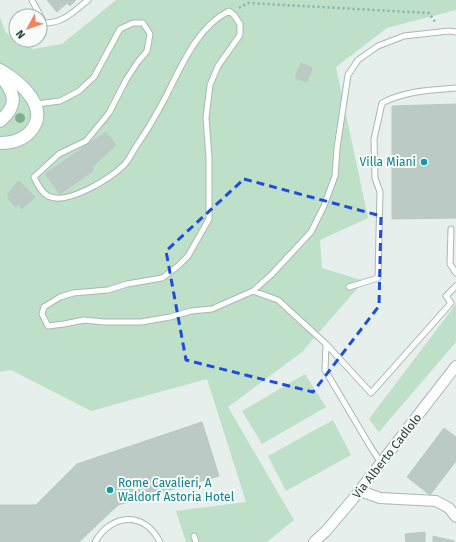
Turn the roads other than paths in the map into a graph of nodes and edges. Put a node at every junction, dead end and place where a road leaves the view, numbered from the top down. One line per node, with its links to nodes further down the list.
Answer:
1 (32, 0): 2 (lane)
2 (88, 0)
3 (456, 32): 14 (lane)
4 (0, 70): 7 (street)
5 (0, 75): 8 (street)
6 (456, 88): 13 (lane)
7 (35, 104): 9 (street); 14 (lane)
8 (0, 121)
9 (0, 143)
10 (451, 230): 11 (lane)
11 (456, 273)
12 (456, 286): 15 (lane)
13 (349, 287)
14 (253, 291): 15 (lane)
15 (326, 344): 17 (lane)
16 (456, 366): 17 (street, Via Alberto Cadlolo)
17 (381, 463): 18 (street, Via Alberto Cadlolo)
18 (360, 491): 19 (street); 24 (street, Via Alberto Cadlolo)
19 (456, 517)
20 (194, 536): 23 (lane)
21 (95, 542): 22 (lane)
22 (160, 542)
23 (196, 542)
24 (314, 542)

